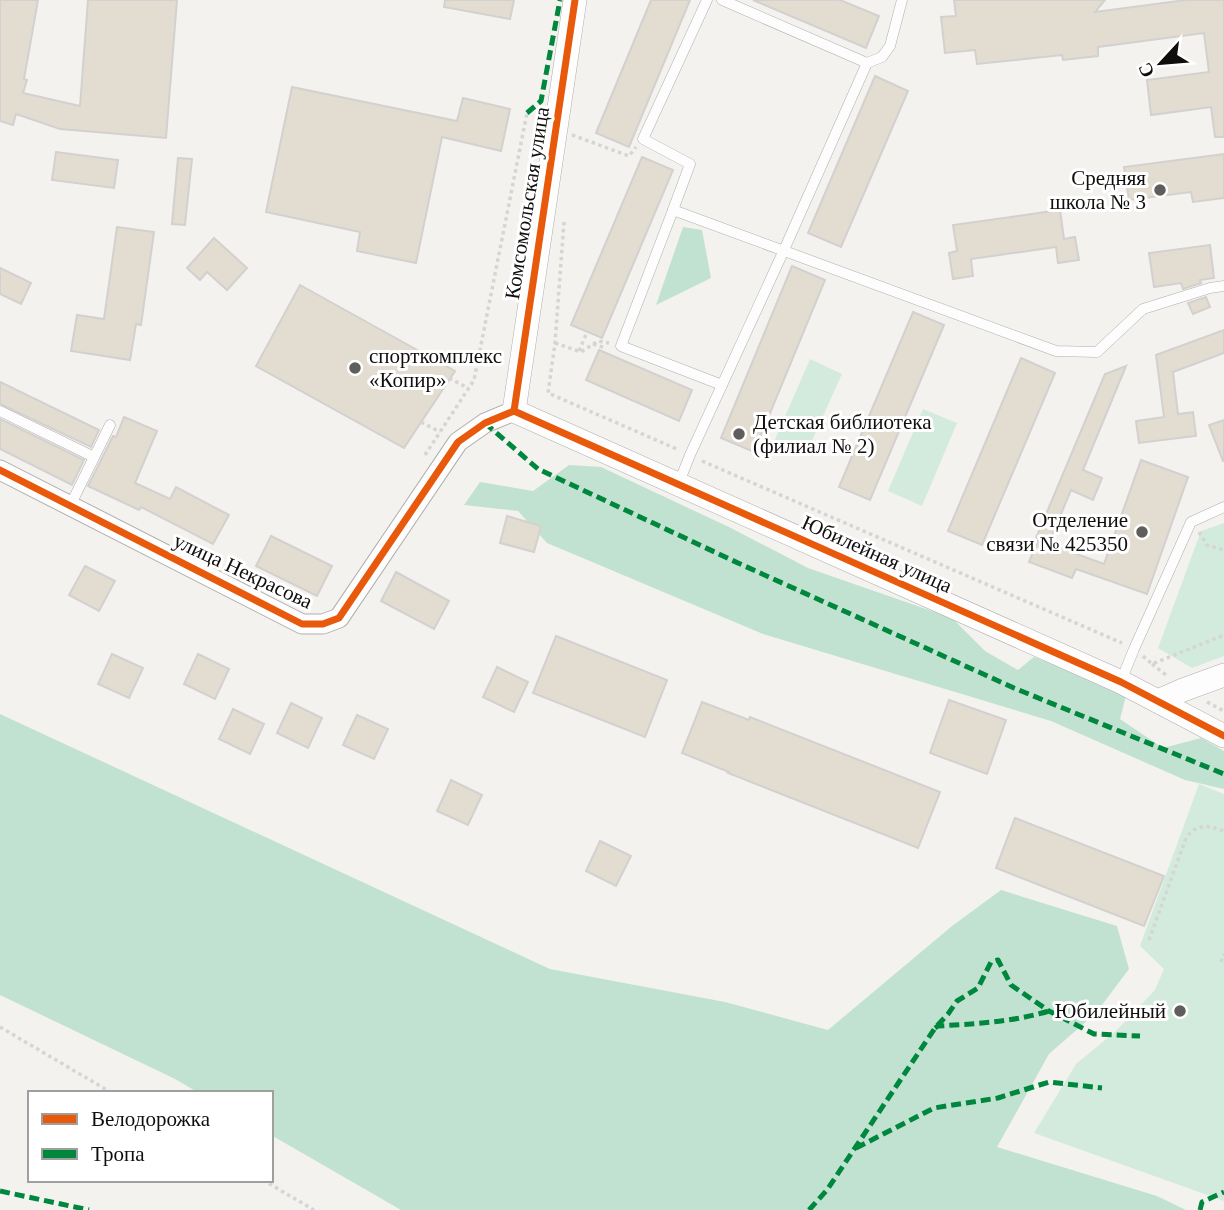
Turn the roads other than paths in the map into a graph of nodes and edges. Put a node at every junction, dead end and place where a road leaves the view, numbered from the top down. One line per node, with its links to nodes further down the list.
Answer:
1 (575, 0): 11 (street, Комсомольская улица)
2 (707, 0): 6 (lane)
3 (722, 0): 5 (lane)
4 (902, 0): 5 (lane)
5 (867, 63): 7 (lane)
6 (673, 210): 7 (lane); 9 (lane)
7 (784, 250): 8 (lane); 9 (lane)
8 (1224, 286)
9 (722, 385): 15 (lane)
10 (0, 411): 13 (lane)
11 (514, 411): 15 (street, Юбилейная улица); 16 (street, улица Некрасова)
12 (110, 425): 13 (lane)
13 (94, 457): 16 (lane)
14 (0, 471): 16 (street, улица Некрасова)
15 (678, 485): 19 (street, Юбилейная улица)
16 (70, 506)
17 (1224, 507): 19 (lane)
18 (1224, 675): 20 (street)
19 (1121, 681): 20 (street, Юбилейная улица)
20 (1158, 701): 21 (street, Юбилейная улица)
21 (1224, 736)

